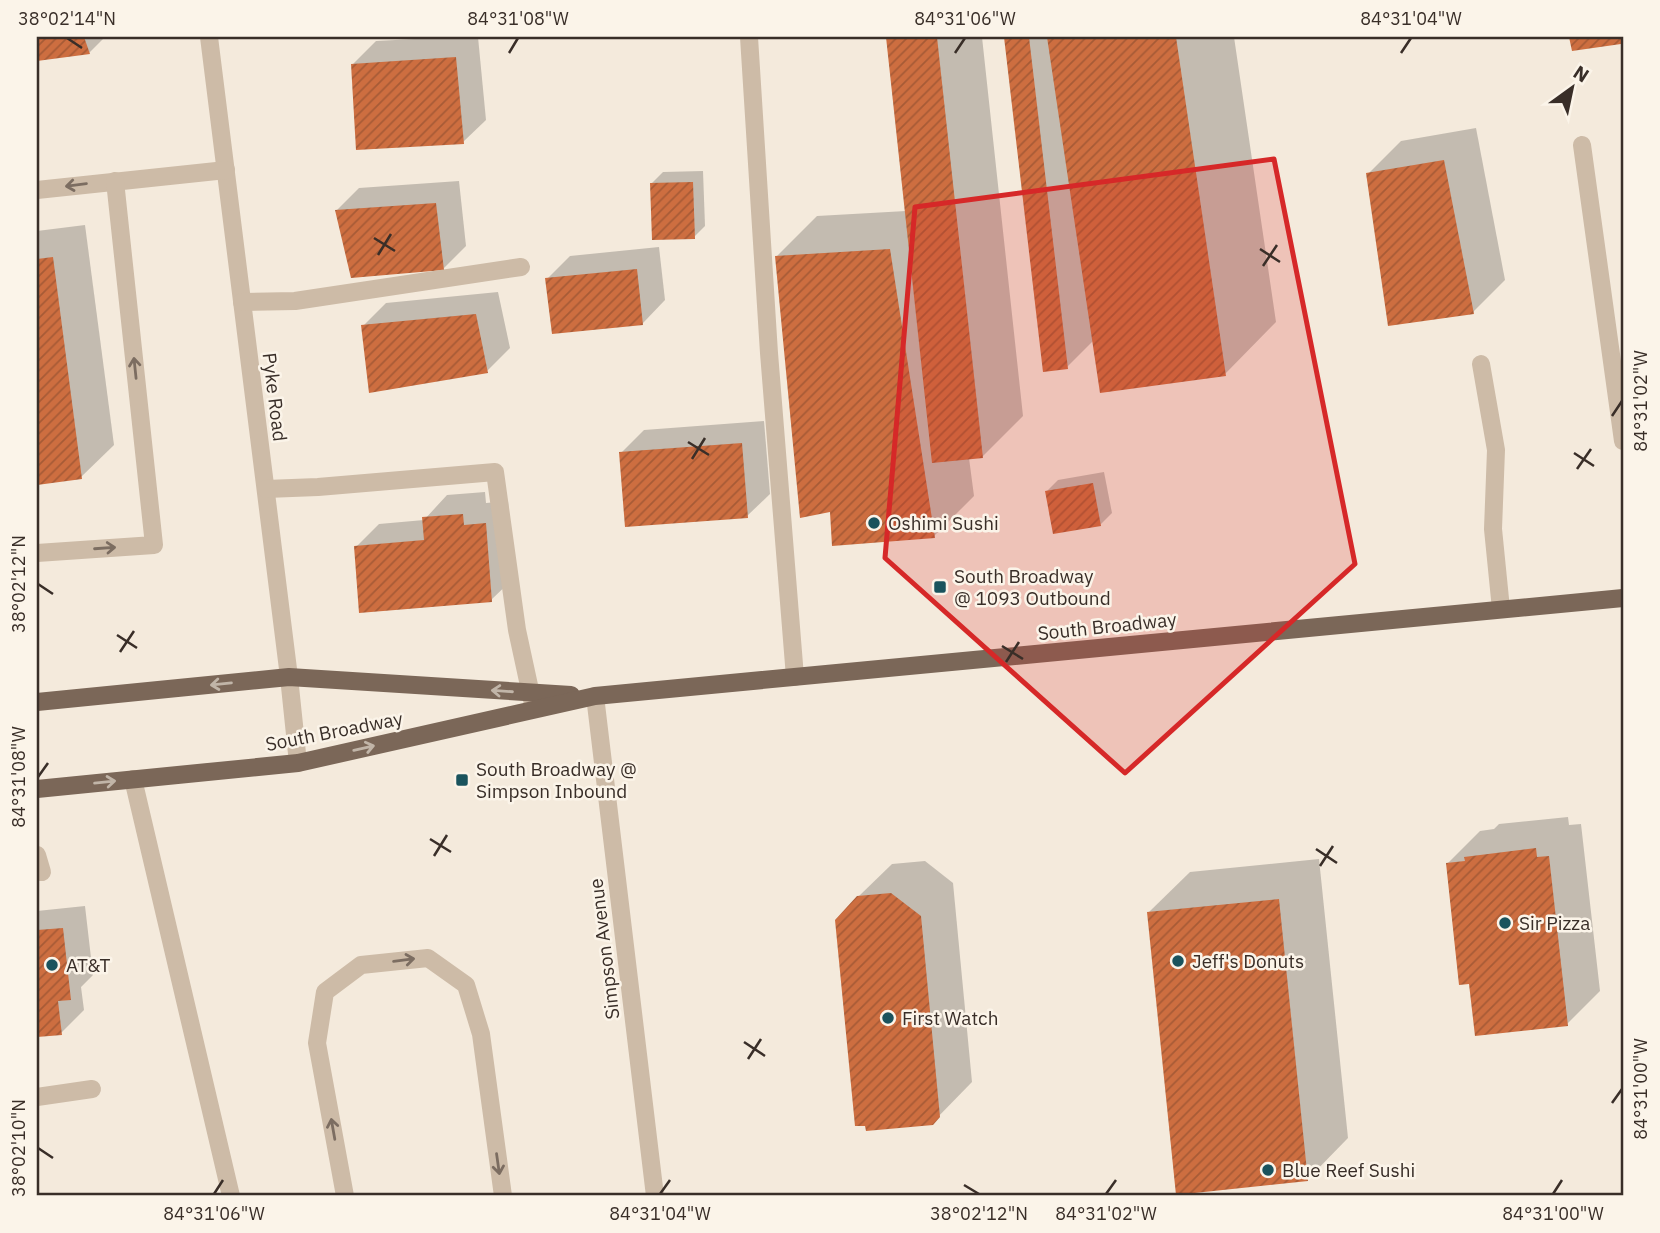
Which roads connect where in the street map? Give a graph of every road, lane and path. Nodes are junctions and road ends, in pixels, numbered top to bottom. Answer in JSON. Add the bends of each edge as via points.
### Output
{"nodes":[{"id":1,"x":209,"y":37,"type":"edge"},
{"id":2,"x":748,"y":37,"type":"edge"},
{"id":3,"x":1583,"y":145,"type":"dead end"},
{"id":4,"x":226,"y":170,"type":"junction"},
{"id":5,"x":115,"y":181,"type":"junction"},
{"id":6,"x":37,"y":190,"type":"edge"},
{"id":7,"x":521,"y":267,"type":"dead end"},
{"id":8,"x":242,"y":302,"type":"junction"},
{"id":9,"x":1481,"y":363,"type":"dead end"},
{"id":10,"x":1623,"y":441,"type":"edge"},
{"id":11,"x":266,"y":489,"type":"junction"},
{"id":12,"x":37,"y":553,"type":"edge"},
{"id":13,"x":1623,"y":598,"type":"edge"},
{"id":14,"x":1501,"y":609,"type":"junction"},
{"id":15,"x":289,"y":677,"type":"junction"},
{"id":16,"x":795,"y":677,"type":"junction"},
{"id":17,"x":595,"y":696,"type":"junction"},
{"id":18,"x":532,"y":701,"type":"junction"},
{"id":19,"x":37,"y":702,"type":"edge"},
{"id":20,"x":298,"y":763,"type":"junction"},
{"id":21,"x":133,"y":779,"type":"junction"},
{"id":22,"x":37,"y":789,"type":"edge"},
{"id":23,"x":37,"y":855,"type":"edge"},
{"id":24,"x":37,"y":872,"type":"edge"},
{"id":25,"x":92,"y":1088,"type":"dead end"},
{"id":26,"x":37,"y":1097,"type":"edge"},
{"id":27,"x":231,"y":1196,"type":"edge"},
{"id":28,"x":345,"y":1196,"type":"edge"},
{"id":29,"x":503,"y":1196,"type":"edge"},
{"id":30,"x":655,"y":1196,"type":"edge"}],
"edges":[{"from":1,"to":4,"type":"street","name":"Pyke Road"},
{"from":2,"to":16,"type":"street"},
{"from":3,"to":10,"type":"street"},
{"from":4,"to":5,"type":"street"},
{"from":4,"to":8,"type":"street","name":"Pyke Road"},
{"from":5,"to":6,"type":"street","one_way":true},
{"from":12,"to":5,"type":"street","one_way":true,"via":[[154,545]]},
{"from":7,"to":8,"type":"street","via":[[295,301]]},
{"from":8,"to":11,"type":"street","name":"Pyke Road"},
{"from":9,"to":14,"type":"street","via":[[1496,450],[1493,528]]},
{"from":11,"to":15,"type":"street","name":"Pyke Road"},
{"from":11,"to":18,"type":"street","via":[[495,472]]},
{"from":13,"to":14,"type":"main road","name":"South Broadway"},
{"from":14,"to":16,"type":"main road","name":"South Broadway"},
{"from":18,"to":15,"type":"main road","name":"South Broadway","one_way":true},
{"from":15,"to":19,"type":"main road","name":"South Broadway","one_way":true},
{"from":15,"to":20,"type":"street","name":"Pyke Road"},
{"from":16,"to":17,"type":"main road","name":"South Broadway"},
{"from":17,"to":18,"type":"main road","name":"South Broadway"},
{"from":17,"to":30,"type":"street","name":"Simpson Avenue"},
{"from":20,"to":18,"type":"main road","name":"South Broadway","one_way":true},
{"from":20,"to":21,"type":"main road","name":"South Broadway"},
{"from":22,"to":21,"type":"main road","name":"South Broadway","one_way":true},
{"from":21,"to":27,"type":"street"},
{"from":23,"to":24,"type":"street","via":[[42,872]]},
{"from":25,"to":26,"type":"street"},
{"from":28,"to":29,"type":"street","one_way":true,"via":[[317,1043],[325,992],[360,965],[428,958],[466,985],[481,1034]]}]}
